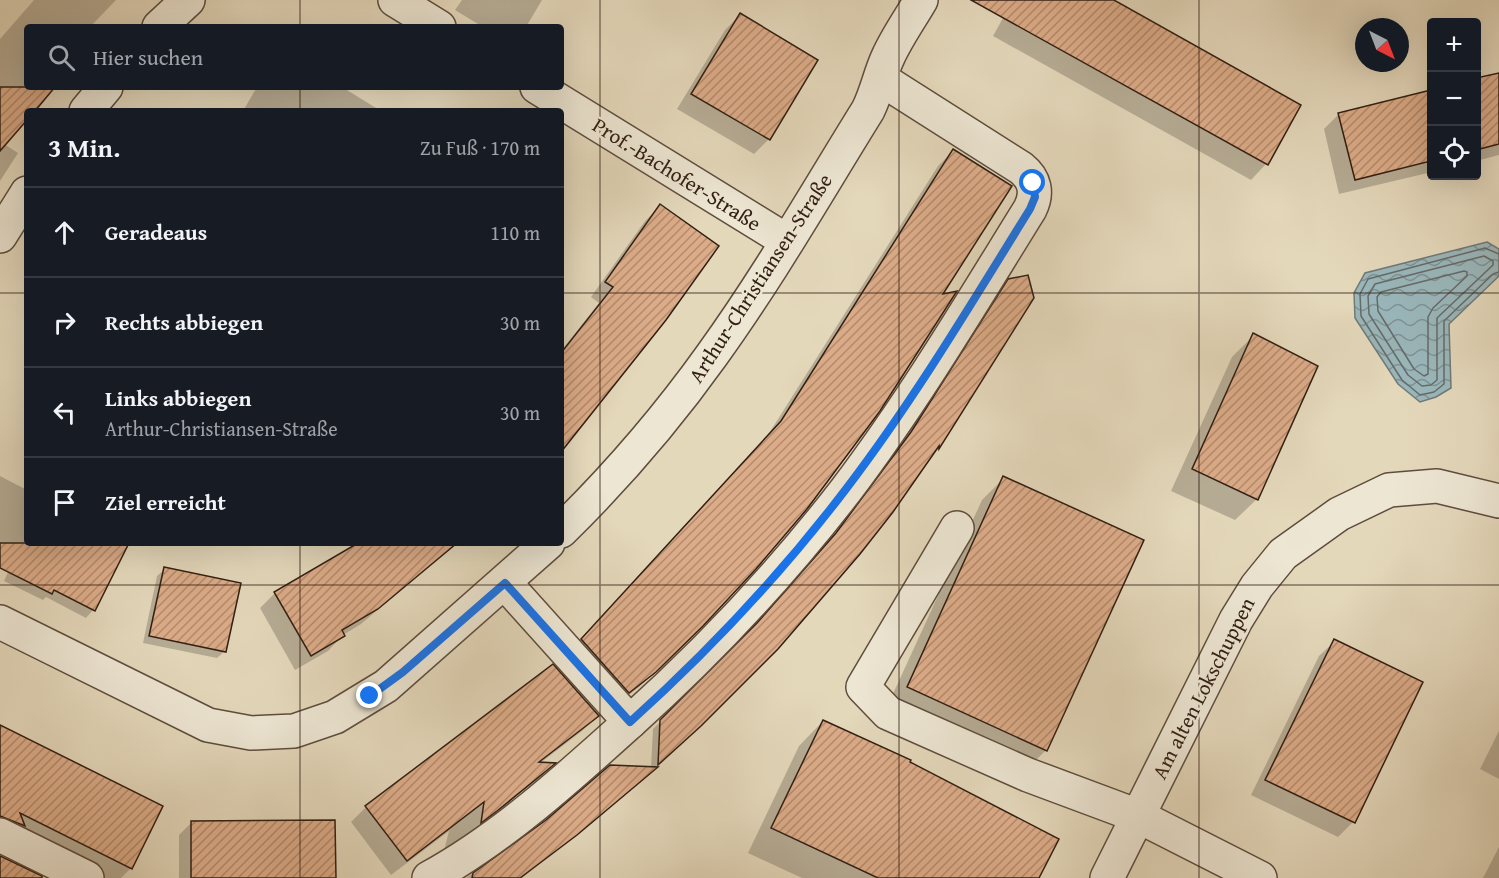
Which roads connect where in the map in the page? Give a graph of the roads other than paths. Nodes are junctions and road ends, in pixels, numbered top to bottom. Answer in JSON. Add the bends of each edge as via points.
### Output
{"nodes":[{"id":1,"x":189,"y":0,"type":"edge"},
{"id":2,"x":395,"y":0,"type":"edge"},
{"id":3,"x":921,"y":0,"type":"edge"},
{"id":4,"x":162,"y":24,"type":"edge"},
{"id":5,"x":434,"y":24,"type":"edge"},
{"id":6,"x":881,"y":79,"type":"junction"},
{"id":7,"x":104,"y":90,"type":"edge"},
{"id":8,"x":542,"y":90,"type":"edge"},
{"id":9,"x":89,"y":108,"type":"edge"},
{"id":10,"x":24,"y":198,"type":"edge"},
{"id":11,"x":0,"y":236,"type":"edge"},
{"id":12,"x":787,"y":241,"type":"junction"},
{"id":13,"x":1499,"y":501,"type":"edge"},
{"id":14,"x":564,"y":528,"type":"edge"},
{"id":15,"x":957,"y":528,"type":"dead end"},
{"id":16,"x":545,"y":546,"type":"edge"},
{"id":17,"x":505,"y":583,"type":"junction"},
{"id":18,"x":0,"y":622,"type":"edge"},
{"id":19,"x":630,"y":722,"type":"junction"},
{"id":20,"x":1138,"y":816,"type":"junction"},
{"id":21,"x":0,"y":835,"type":"edge"},
{"id":22,"x":87,"y":878,"type":"edge"},
{"id":23,"x":429,"y":878,"type":"edge"},
{"id":24,"x":1107,"y":878,"type":"edge"},
{"id":25,"x":1260,"y":878,"type":"edge"}],
"edges":[{"from":1,"to":4,"type":"street"},
{"from":2,"to":5,"type":"street"},
{"from":3,"to":6,"type":"street","name":"Arthur-Christiansen-Straße","via":[[894,44]]},
{"from":6,"to":12,"type":"street","name":"Arthur-Christiansen-Straße","via":[[868,110]]},
{"from":6,"to":19,"type":"street","via":[[1026,172],[1035,190],[1033,203],[923,379],[845,490],[749,604]]},
{"from":7,"to":9,"type":"street"},
{"from":8,"to":12,"type":"street","name":"Prof.-Bachofer-Straße"},
{"from":10,"to":11,"type":"street"},
{"from":12,"to":14,"type":"street","name":"Arthur-Christiansen-Straße","via":[[742,313],[680,399]]},
{"from":13,"to":20,"type":"street","name":"Am alten Lokschuppen","via":[[1437,486],[1389,490],[1339,514],[1283,554],[1236,620]]},
{"from":15,"to":20,"type":"street","via":[[863,687],[888,713],[1028,775]]},
{"from":16,"to":17,"type":"street"},
{"from":17,"to":18,"type":"street","via":[[403,672],[354,707],[315,726],[273,734],[208,725]]},
{"from":17,"to":19,"type":"street"},
{"from":19,"to":23,"type":"street","via":[[499,832]]},
{"from":20,"to":24,"type":"street","name":"Am alten Lokschuppen"},
{"from":20,"to":25,"type":"street"},
{"from":21,"to":22,"type":"street"}]}
